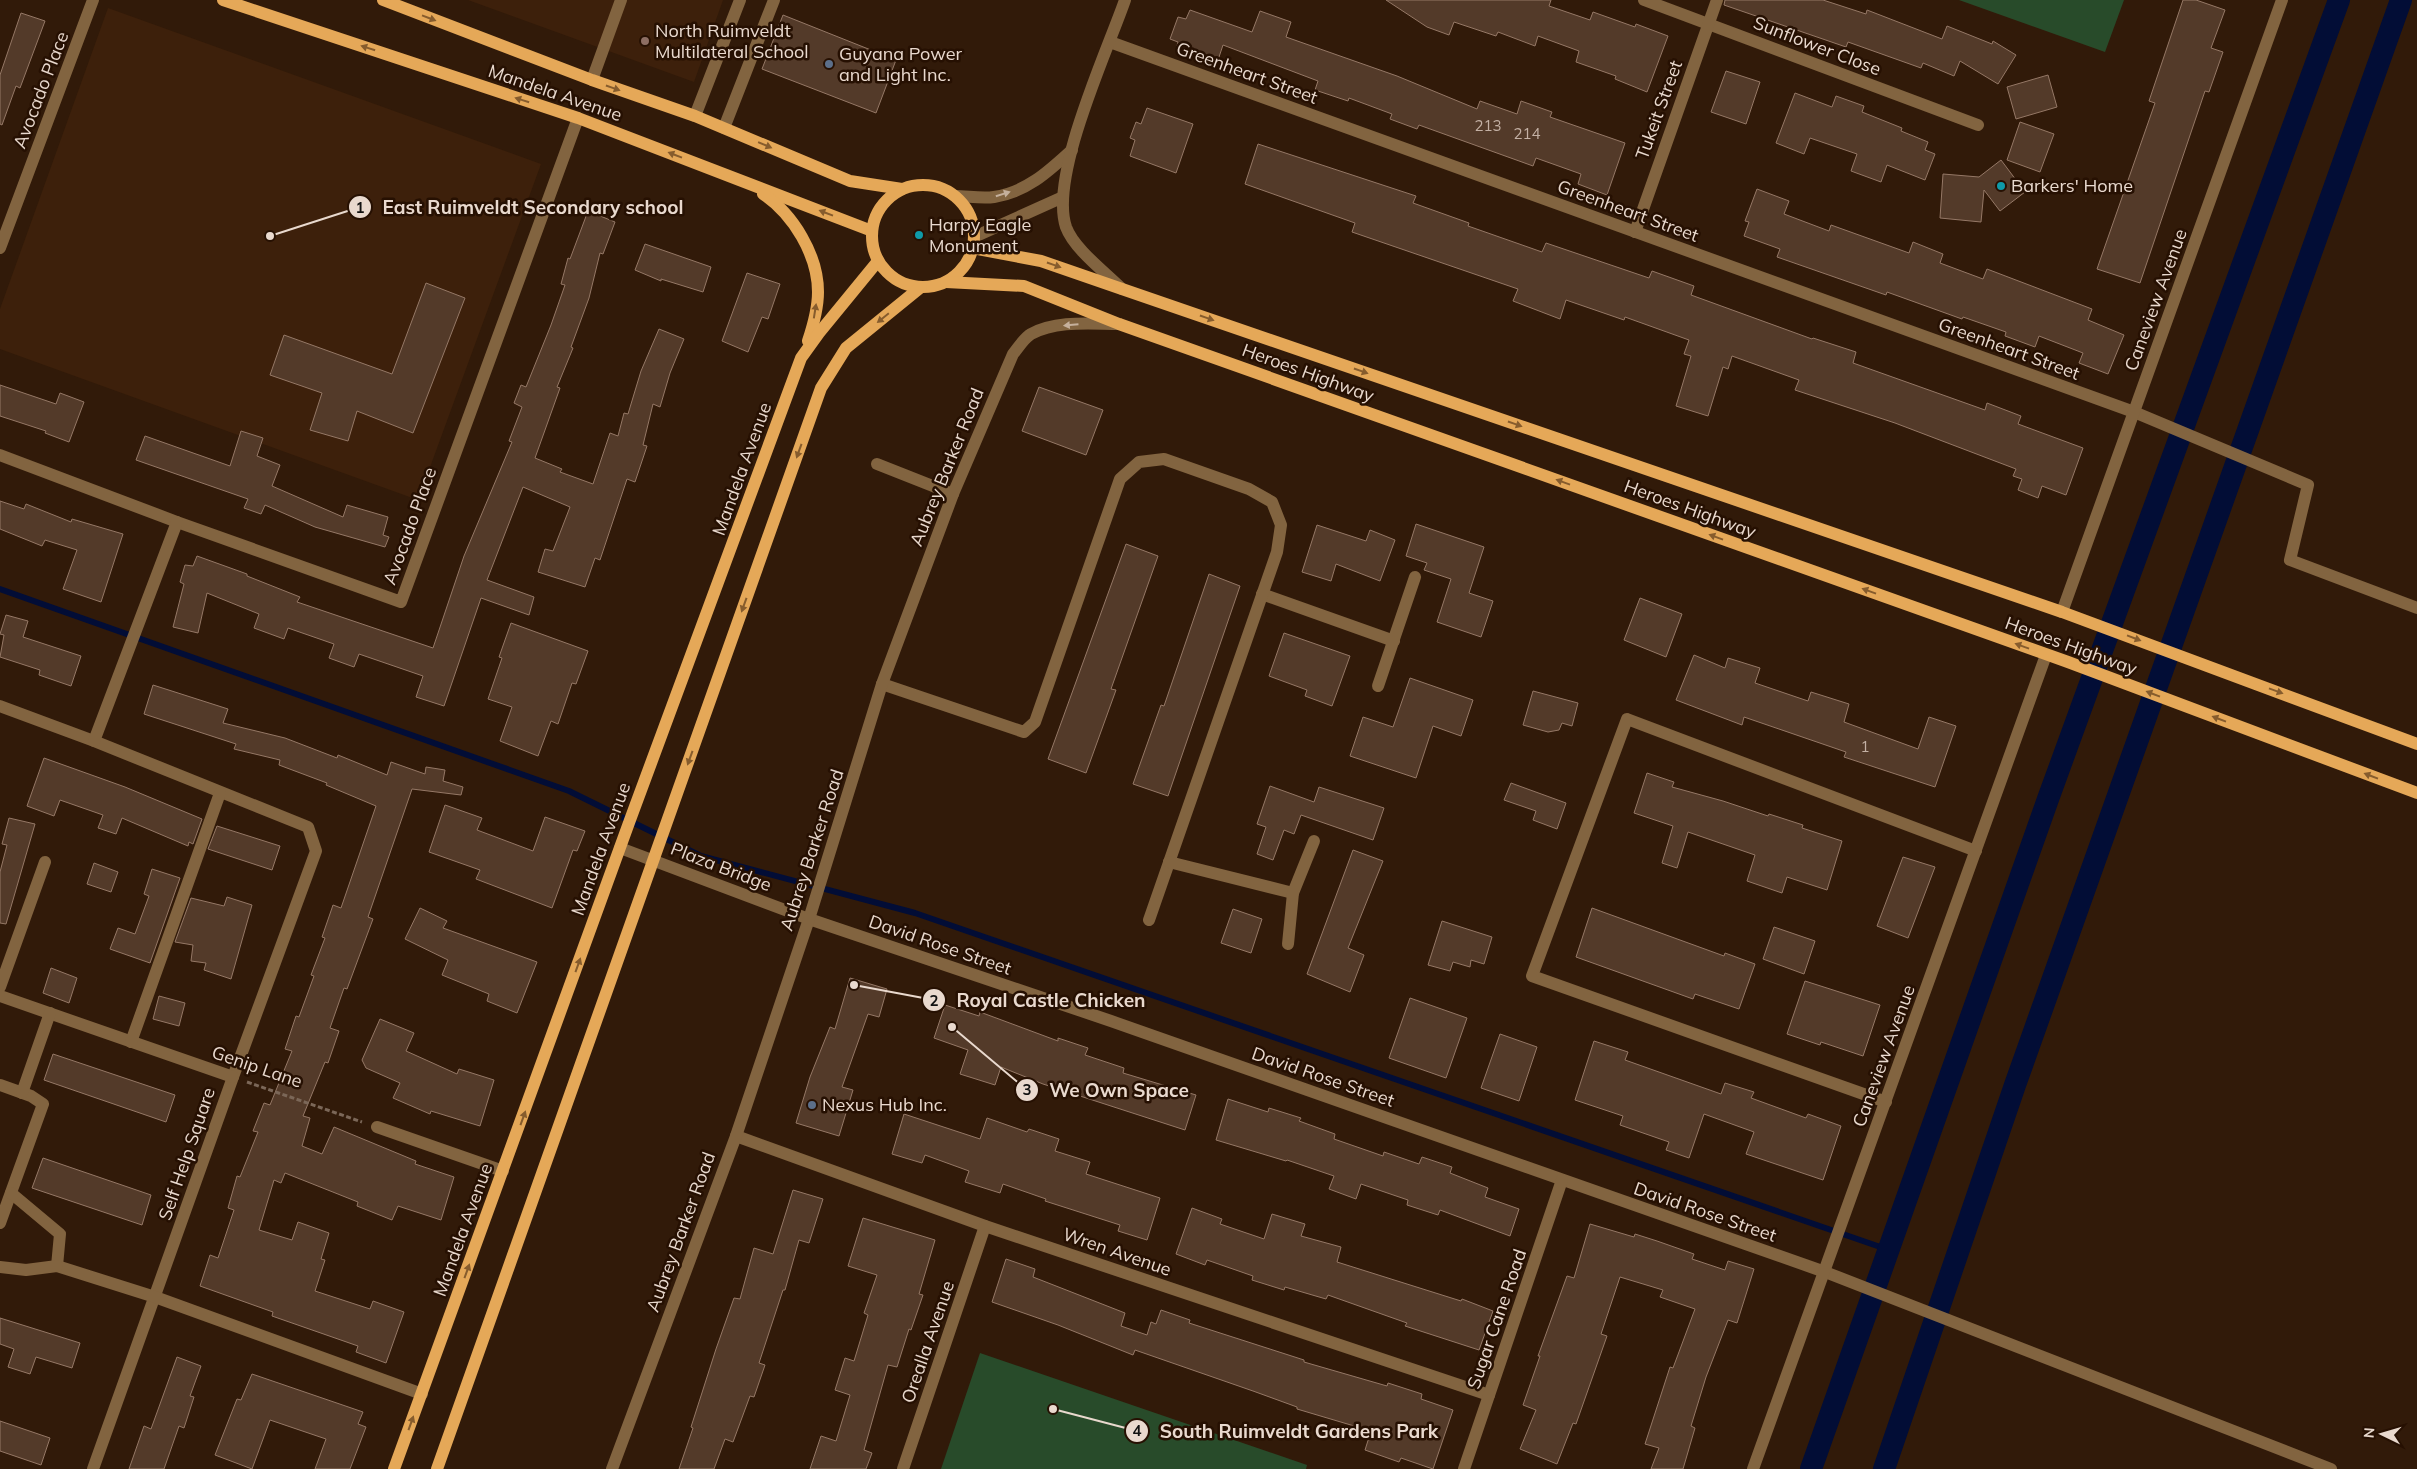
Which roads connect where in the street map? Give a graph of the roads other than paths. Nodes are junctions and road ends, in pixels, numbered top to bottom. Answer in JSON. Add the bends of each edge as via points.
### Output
{"nodes":[{"id":1,"x":93,"y":0,"type":"edge"},
{"id":2,"x":224,"y":0,"type":"edge"},
{"id":3,"x":383,"y":0,"type":"edge"},
{"id":4,"x":621,"y":0,"type":"edge"},
{"id":5,"x":740,"y":0,"type":"edge"},
{"id":6,"x":774,"y":0,"type":"edge"},
{"id":7,"x":1125,"y":0,"type":"edge"},
{"id":8,"x":1644,"y":0,"type":"edge"},
{"id":9,"x":1717,"y":0,"type":"edge"},
{"id":10,"x":2282,"y":0,"type":"edge"},
{"id":11,"x":1709,"y":24,"type":"junction"},
{"id":12,"x":1110,"y":42,"type":"junction"},
{"id":13,"x":592,"y":80,"type":"junction"},
{"id":14,"x":695,"y":116,"type":"junction"},
{"id":15,"x":578,"y":118,"type":"junction"},
{"id":16,"x":1978,"y":125,"type":"dead end"},
{"id":17,"x":724,"y":128,"type":"junction"},
{"id":18,"x":1072,"y":150,"type":"junction"},
{"id":19,"x":744,"y":181,"type":"junction"},
{"id":20,"x":902,"y":189,"type":"junction"},
{"id":21,"x":955,"y":196,"type":"junction"},
{"id":22,"x":1063,"y":198,"type":"junction"},
{"id":23,"x":872,"y":230,"type":"junction"},
{"id":24,"x":1635,"y":232,"type":"junction"},
{"id":25,"x":973,"y":242,"type":"junction"},
{"id":26,"x":0,"y":248,"type":"edge"},
{"id":27,"x":878,"y":261,"type":"junction"},
{"id":28,"x":946,"y":282,"type":"junction"},
{"id":29,"x":921,"y":287,"type":"junction"},
{"id":30,"x":1122,"y":289,"type":"junction"},
{"id":31,"x":1119,"y":324,"type":"junction"},
{"id":32,"x":802,"y":358,"type":"junction"},
{"id":33,"x":2134,"y":412,"type":"junction"},
{"id":34,"x":0,"y":455,"type":"edge"},
{"id":35,"x":877,"y":464,"type":"dead end"},
{"id":36,"x":953,"y":494,"type":"junction"},
{"id":37,"x":177,"y":522,"type":"junction"},
{"id":38,"x":1415,"y":577,"type":"dead end"},
{"id":39,"x":1262,"y":594,"type":"junction"},
{"id":40,"x":2417,"y":608,"type":"edge"},
{"id":41,"x":2062,"y":612,"type":"junction"},
{"id":42,"x":1394,"y":641,"type":"junction"},
{"id":43,"x":2046,"y":655,"type":"junction"},
{"id":44,"x":882,"y":684,"type":"junction"},
{"id":45,"x":1378,"y":686,"type":"dead end"},
{"id":46,"x":0,"y":706,"type":"edge"},
{"id":47,"x":94,"y":741,"type":"junction"},
{"id":48,"x":2417,"y":744,"type":"edge"},
{"id":49,"x":220,"y":793,"type":"junction"},
{"id":50,"x":2417,"y":793,"type":"edge"},
{"id":51,"x":1314,"y":841,"type":"dead end"},
{"id":52,"x":620,"y":848,"type":"junction"},
{"id":53,"x":1976,"y":851,"type":"junction"},
{"id":54,"x":653,"y":860,"type":"junction"},
{"id":55,"x":45,"y":862,"type":"dead end"},
{"id":56,"x":1169,"y":862,"type":"junction"},
{"id":57,"x":1293,"y":893,"type":"junction"},
{"id":58,"x":809,"y":919,"type":"junction"},
{"id":59,"x":1149,"y":920,"type":"dead end"},
{"id":60,"x":1288,"y":944,"type":"dead end"},
{"id":61,"x":0,"y":987,"type":"edge"},
{"id":62,"x":0,"y":996,"type":"edge"},
{"id":63,"x":50,"y":1013,"type":"junction"},
{"id":64,"x":131,"y":1042,"type":"junction"},
{"id":65,"x":232,"y":1077,"type":"junction"},
{"id":66,"x":0,"y":1085,"type":"edge"},
{"id":67,"x":22,"y":1093,"type":"junction"},
{"id":68,"x":1886,"y":1102,"type":"junction"},
{"id":69,"x":378,"y":1127,"type":"road end"},
{"id":70,"x":736,"y":1136,"type":"junction"},
{"id":71,"x":503,"y":1171,"type":"junction"},
{"id":72,"x":1562,"y":1180,"type":"junction"},
{"id":73,"x":11,"y":1193,"type":"junction"},
{"id":74,"x":0,"y":1223,"type":"edge"},
{"id":75,"x":985,"y":1226,"type":"junction"},
{"id":76,"x":57,"y":1266,"type":"junction"},
{"id":77,"x":0,"y":1267,"type":"edge"},
{"id":78,"x":1828,"y":1274,"type":"junction"},
{"id":79,"x":155,"y":1297,"type":"junction"},
{"id":80,"x":422,"y":1394,"type":"junction"},
{"id":81,"x":1489,"y":1395,"type":"junction"},
{"id":82,"x":93,"y":1469,"type":"edge"},
{"id":83,"x":394,"y":1469,"type":"edge"},
{"id":84,"x":437,"y":1469,"type":"edge"},
{"id":85,"x":612,"y":1469,"type":"edge"},
{"id":86,"x":903,"y":1469,"type":"edge"},
{"id":87,"x":1464,"y":1469,"type":"edge"},
{"id":88,"x":1753,"y":1469,"type":"edge"},
{"id":89,"x":2330,"y":1469,"type":"edge"}],
"edges":[{"from":1,"to":26,"type":"street","name":"Avocado Place"},
{"from":15,"to":2,"type":"main road","name":"Mandela Avenue","one_way":true},
{"from":3,"to":13,"type":"main road","one_way":true},
{"from":4,"to":13,"type":"street"},
{"from":5,"to":14,"type":"street"},
{"from":6,"to":17,"type":"street"},
{"from":7,"to":12,"type":"street"},
{"from":8,"to":11,"type":"street","name":"Sunflower Close"},
{"from":9,"to":11,"type":"street","name":"Tukeit Street"},
{"from":10,"to":33,"type":"street","name":"Caneview Avenue"},
{"from":11,"to":16,"type":"street","name":"Sunflower Close"},
{"from":11,"to":24,"type":"street","name":"Tukeit Street"},
{"from":12,"to":18,"type":"street"},
{"from":12,"to":24,"type":"street","name":"Greenheart Street"},
{"from":13,"to":14,"type":"main road","one_way":true},
{"from":14,"to":17,"type":"main road"},
{"from":19,"to":15,"type":"main road","name":"Mandela Avenue","one_way":true},
{"from":15,"to":37,"type":"street","name":"Avocado Place","via":[[401,602]]},
{"from":17,"to":20,"type":"main road","one_way":true,"via":[[850,181]]},
{"from":21,"to":18,"type":"street","one_way":true,"via":[[994,197],[1021,189],[1039,180]]},
{"from":18,"to":22,"type":"street"},
{"from":23,"to":19,"type":"main road","name":"Mandela Avenue","one_way":true},
{"from":32,"to":19,"type":"main road","one_way":true,"via":[[812,328],[818,292],[813,260],[798,231],[775,202]]},
{"from":20,"to":21,"type":"main road","via":[[929,185]]},
{"from":20,"to":23,"type":"main road","via":[[887,199]]},
{"from":21,"to":25,"type":"main road","via":[[969,214]]},
{"from":22,"to":25,"type":"street"},
{"from":22,"to":30,"type":"street","via":[[1066,226],[1075,243]]},
{"from":23,"to":27,"type":"main road"},
{"from":24,"to":33,"type":"street","name":"Greenheart Street"},
{"from":25,"to":28,"type":"main road","via":[[967,261]]},
{"from":25,"to":30,"type":"main road","name":"Heroes Highway","one_way":true},
{"from":27,"to":29,"type":"main road","via":[[889,275],[904,284]]},
{"from":27,"to":32,"type":"main road","name":"Mandela Avenue"},
{"from":28,"to":29,"type":"main road"},
{"from":28,"to":31,"type":"main road","name":"Heroes Highway","via":[[1024,286]]},
{"from":29,"to":54,"type":"main road","one_way":true,"via":[[846,348],[821,388]]},
{"from":30,"to":41,"type":"main road","name":"Heroes Highway","one_way":true},
{"from":31,"to":36,"type":"street","name":"Aubrey Barker Road","one_way":true,"via":[[1070,324],[1030,335],[1013,354]]},
{"from":43,"to":31,"type":"main road","name":"Heroes Highway","one_way":true},
{"from":32,"to":52,"type":"main road","name":"Mandela Avenue"},
{"from":33,"to":40,"type":"street","name":"Greenheart Street","via":[[2308,485],[2290,560]]},
{"from":33,"to":41,"type":"street","name":"Caneview Avenue"},
{"from":34,"to":37,"type":"street","name":"Avocado Place"},
{"from":35,"to":36,"type":"street"},
{"from":36,"to":44,"type":"street","name":"Aubrey Barker Road"},
{"from":37,"to":47,"type":"street"},
{"from":38,"to":42,"type":"street"},
{"from":39,"to":42,"type":"street"},
{"from":39,"to":44,"type":"street","via":[[1277,552],[1281,525],[1272,502],[1250,489],[1164,459],[1138,462],[1120,479],[1036,722],[1024,732]]},
{"from":39,"to":56,"type":"street"},
{"from":41,"to":48,"type":"main road","name":"Heroes Highway","one_way":true},
{"from":42,"to":45,"type":"street"},
{"from":50,"to":43,"type":"main road","name":"Heroes Highway","one_way":true},
{"from":43,"to":53,"type":"street","name":"Caneview Avenue"},
{"from":44,"to":58,"type":"street","name":"Aubrey Barker Road"},
{"from":46,"to":47,"type":"street"},
{"from":47,"to":49,"type":"street"},
{"from":49,"to":64,"type":"street"},
{"from":49,"to":65,"type":"street","name":"Self Help Square","via":[[308,827],[316,851]]},
{"from":51,"to":57,"type":"street"},
{"from":52,"to":54,"type":"street","name":"Plaza Bridge"},
{"from":71,"to":52,"type":"main road","name":"Mandela Avenue","one_way":true},
{"from":53,"to":68,"type":"street","name":"Caneview Avenue"},
{"from":53,"to":68,"type":"street","via":[[1627,719],[1532,976]]},
{"from":54,"to":58,"type":"street","name":"Plaza Bridge"},
{"from":54,"to":84,"type":"main road"},
{"from":55,"to":61,"type":"street"},
{"from":56,"to":57,"type":"street"},
{"from":56,"to":59,"type":"street"},
{"from":57,"to":60,"type":"street"},
{"from":58,"to":70,"type":"street","name":"Aubrey Barker Road"},
{"from":58,"to":72,"type":"street","name":"David Rose Street"},
{"from":62,"to":63,"type":"street","name":"Genip Lane"},
{"from":63,"to":64,"type":"street","name":"Genip Lane"},
{"from":63,"to":67,"type":"street"},
{"from":64,"to":65,"type":"street","name":"Genip Lane"},
{"from":65,"to":79,"type":"street","name":"Self Help Square"},
{"from":66,"to":67,"type":"street"},
{"from":67,"to":73,"type":"street","via":[[43,1104]]},
{"from":68,"to":78,"type":"street","name":"Caneview Avenue"},
{"from":69,"to":71,"type":"street"},
{"from":70,"to":75,"type":"street","name":"Wren Avenue"},
{"from":70,"to":85,"type":"street","name":"Aubrey Barker Road"},
{"from":80,"to":71,"type":"main road","name":"Mandela Avenue","one_way":true},
{"from":72,"to":78,"type":"street","name":"David Rose Street"},
{"from":72,"to":81,"type":"street","name":"Sugar Cane Road"},
{"from":73,"to":74,"type":"street"},
{"from":73,"to":76,"type":"street","via":[[60,1234]]},
{"from":75,"to":81,"type":"street","name":"Wren Avenue"},
{"from":75,"to":86,"type":"street","name":"Orealla Avenue"},
{"from":76,"to":77,"type":"street","via":[[26,1270]]},
{"from":76,"to":79,"type":"street"},
{"from":78,"to":88,"type":"street","name":"Caneview Avenue"},
{"from":78,"to":89,"type":"street","name":"David Rose Street"},
{"from":79,"to":80,"type":"street"},
{"from":79,"to":82,"type":"street","name":"Self Help Square"},
{"from":83,"to":80,"type":"main road","name":"Mandela Avenue","one_way":true},
{"from":81,"to":87,"type":"street","name":"Sugar Cane Road"}]}
